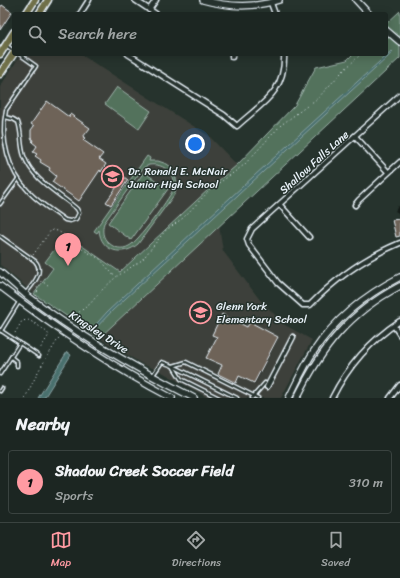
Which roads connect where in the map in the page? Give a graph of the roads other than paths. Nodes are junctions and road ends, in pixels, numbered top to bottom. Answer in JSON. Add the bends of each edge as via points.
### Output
{"nodes":[{"id":1,"x":34,"y":0,"type":"edge"},
{"id":2,"x":48,"y":0,"type":"edge"},
{"id":3,"x":89,"y":0,"type":"edge"},
{"id":4,"x":135,"y":0,"type":"edge"},
{"id":5,"x":146,"y":0,"type":"edge"},
{"id":6,"x":156,"y":0,"type":"edge"},
{"id":7,"x":203,"y":0,"type":"edge"},
{"id":8,"x":279,"y":0,"type":"edge"},
{"id":9,"x":356,"y":0,"type":"edge"},
{"id":10,"x":272,"y":2,"type":"junction"},
{"id":11,"x":143,"y":5,"type":"junction"},
{"id":12,"x":149,"y":10,"type":"junction"},
{"id":13,"x":27,"y":12,"type":"edge"},
{"id":14,"x":40,"y":12,"type":"edge"},
{"id":15,"x":81,"y":12,"type":"edge"},
{"id":16,"x":152,"y":12,"type":"edge"},
{"id":17,"x":274,"y":12,"type":"edge"},
{"id":18,"x":368,"y":12,"type":"edge"},
{"id":19,"x":388,"y":32,"type":"edge"},
{"id":20,"x":12,"y":35,"type":"edge"},
{"id":21,"x":400,"y":42,"type":"edge"},
{"id":22,"x":6,"y":45,"type":"junction"},
{"id":23,"x":12,"y":50,"type":"edge"},
{"id":24,"x":0,"y":54,"type":"edge"},
{"id":25,"x":12,"y":55,"type":"edge"},
{"id":26,"x":22,"y":56,"type":"edge"},
{"id":27,"x":131,"y":56,"type":"edge"},
{"id":28,"x":284,"y":56,"type":"edge"},
{"id":29,"x":0,"y":74,"type":"edge"},
{"id":30,"x":400,"y":95,"type":"edge"},
{"id":31,"x":4,"y":117,"type":"junction"},
{"id":32,"x":355,"y":136,"type":"junction"},
{"id":33,"x":400,"y":162,"type":"edge"},
{"id":34,"x":388,"y":172,"type":"junction"},
{"id":35,"x":18,"y":179,"type":"junction"},
{"id":36,"x":0,"y":204,"type":"edge"},
{"id":37,"x":280,"y":205,"type":"junction"},
{"id":38,"x":355,"y":205,"type":"dead end"},
{"id":39,"x":0,"y":236,"type":"edge"},
{"id":40,"x":309,"y":237,"type":"dead end"},
{"id":41,"x":400,"y":243,"type":"edge"},
{"id":42,"x":0,"y":272,"type":"edge"},
{"id":43,"x":400,"y":277,"type":"edge"},
{"id":44,"x":0,"y":286,"type":"edge"},
{"id":45,"x":400,"y":286,"type":"edge"},
{"id":46,"x":25,"y":294,"type":"junction"},
{"id":47,"x":20,"y":301,"type":"junction"},
{"id":48,"x":400,"y":321,"type":"edge"},
{"id":49,"x":394,"y":326,"type":"junction"},
{"id":50,"x":0,"y":330,"type":"edge"},
{"id":51,"x":400,"y":335,"type":"edge"},
{"id":52,"x":293,"y":337,"type":"dead end"},
{"id":53,"x":20,"y":343,"type":"junction"},
{"id":54,"x":99,"y":346,"type":"junction"},
{"id":55,"x":94,"y":354,"type":"junction"},
{"id":56,"x":39,"y":356,"type":"dead end"},
{"id":57,"x":10,"y":357,"type":"junction"},
{"id":58,"x":17,"y":366,"type":"dead end"},
{"id":59,"x":174,"y":366,"type":"junction"},
{"id":60,"x":0,"y":373,"type":"edge"},
{"id":61,"x":152,"y":376,"type":"junction"},
{"id":62,"x":148,"y":385,"type":"junction"},
{"id":63,"x":266,"y":385,"type":"joint"},
{"id":64,"x":400,"y":385,"type":"edge"},
{"id":65,"x":253,"y":397,"type":"edge"},
{"id":66,"x":172,"y":398,"type":"edge"},
{"id":67,"x":194,"y":398,"type":"edge"},
{"id":68,"x":219,"y":398,"type":"edge"},
{"id":69,"x":237,"y":398,"type":"edge"},
{"id":70,"x":258,"y":398,"type":"edge"},
{"id":71,"x":289,"y":398,"type":"edge"},
{"id":72,"x":297,"y":398,"type":"edge"},
{"id":73,"x":332,"y":398,"type":"edge"},
{"id":74,"x":390,"y":398,"type":"edge"}],
"edges":[{"from":1,"to":13,"type":"main road"},
{"from":2,"to":14,"type":"main road"},
{"from":3,"to":15,"type":"street"},
{"from":4,"to":11,"type":"street"},
{"from":5,"to":11,"type":"street"},
{"from":6,"to":12,"type":"street"},
{"from":7,"to":10,"type":"main road","via":[[243,6]]},
{"from":8,"to":10,"type":"main road"},
{"from":9,"to":18,"type":"main road"},
{"from":10,"to":17,"type":"street"},
{"from":11,"to":12,"type":"street"},
{"from":12,"to":16,"type":"street"},
{"from":19,"to":21,"type":"main road"},
{"from":20,"to":22,"type":"main road"},
{"from":22,"to":23,"type":"lane"},
{"from":22,"to":24,"type":"main road"},
{"from":25,"to":29,"type":"main road"},
{"from":26,"to":31,"type":"lane","via":[[36,66],[7,108]]},
{"from":27,"to":28,"type":"street","via":[[224,115],[237,126],[277,89],[283,76]]},
{"from":30,"to":32,"type":"street","name":"Shallow Falls Lane"},
{"from":31,"to":35,"type":"lane","via":[[6,151]]},
{"from":31,"to":35,"type":"lane","via":[[18,122],[22,150],[31,169],[41,181],[77,209],[77,218],[72,221],[65,220],[35,198]]},
{"from":32,"to":34,"type":"street"},
{"from":32,"to":37,"type":"street","name":"Shallow Falls Lane"},
{"from":33,"to":34,"type":"street"},
{"from":34,"to":38,"type":"street"},
{"from":35,"to":36,"type":"lane"},
{"from":37,"to":40,"type":"street"},
{"from":37,"to":41,"type":"street","name":"Shallow Falls Lane","via":[[252,229],[247,239],[278,283],[303,305],[310,305],[351,269],[384,249]]},
{"from":39,"to":46,"type":"lane","via":[[38,265],[37,278]]},
{"from":42,"to":46,"type":"main road","name":"Kingsley Drive"},
{"from":43,"to":71,"type":"main road","via":[[376,290],[339,320],[314,351]]},
{"from":44,"to":47,"type":"main road","name":"Kingsley Drive"},
{"from":45,"to":72,"type":"main road","via":[[358,313],[332,340],[313,367]]},
{"from":46,"to":47,"type":"main road"},
{"from":46,"to":54,"type":"main road","name":"Kingsley Drive"},
{"from":47,"to":50,"type":"lane"},
{"from":47,"to":55,"type":"main road","name":"Kingsley Drive"},
{"from":48,"to":49,"type":"street"},
{"from":49,"to":51,"type":"street"},
{"from":49,"to":73,"type":"street","via":[[359,356]]},
{"from":50,"to":53,"type":"lane"},
{"from":52,"to":63,"type":"street"},
{"from":53,"to":56,"type":"lane"},
{"from":53,"to":57,"type":"lane"},
{"from":54,"to":55,"type":"main road"},
{"from":54,"to":61,"type":"main road","name":"Kingsley Drive"},
{"from":55,"to":62,"type":"main road","name":"Kingsley Drive"},
{"from":57,"to":58,"type":"lane","via":[[17,362]]},
{"from":57,"to":60,"type":"lane"},
{"from":59,"to":61,"type":"lane","via":[[162,362]]},
{"from":59,"to":65,"type":"lane","via":[[186,362]]},
{"from":59,"to":68,"type":"lane","via":[[181,379]]},
{"from":59,"to":69,"type":"lane"},
{"from":61,"to":62,"type":"main road"},
{"from":61,"to":67,"type":"main road","name":"Kingsley Drive"},
{"from":62,"to":66,"type":"main road","name":"Kingsley Drive"},
{"from":63,"to":65,"type":"lane"},
{"from":64,"to":74,"type":"street"},
{"from":65,"to":70,"type":"lane"}]}
